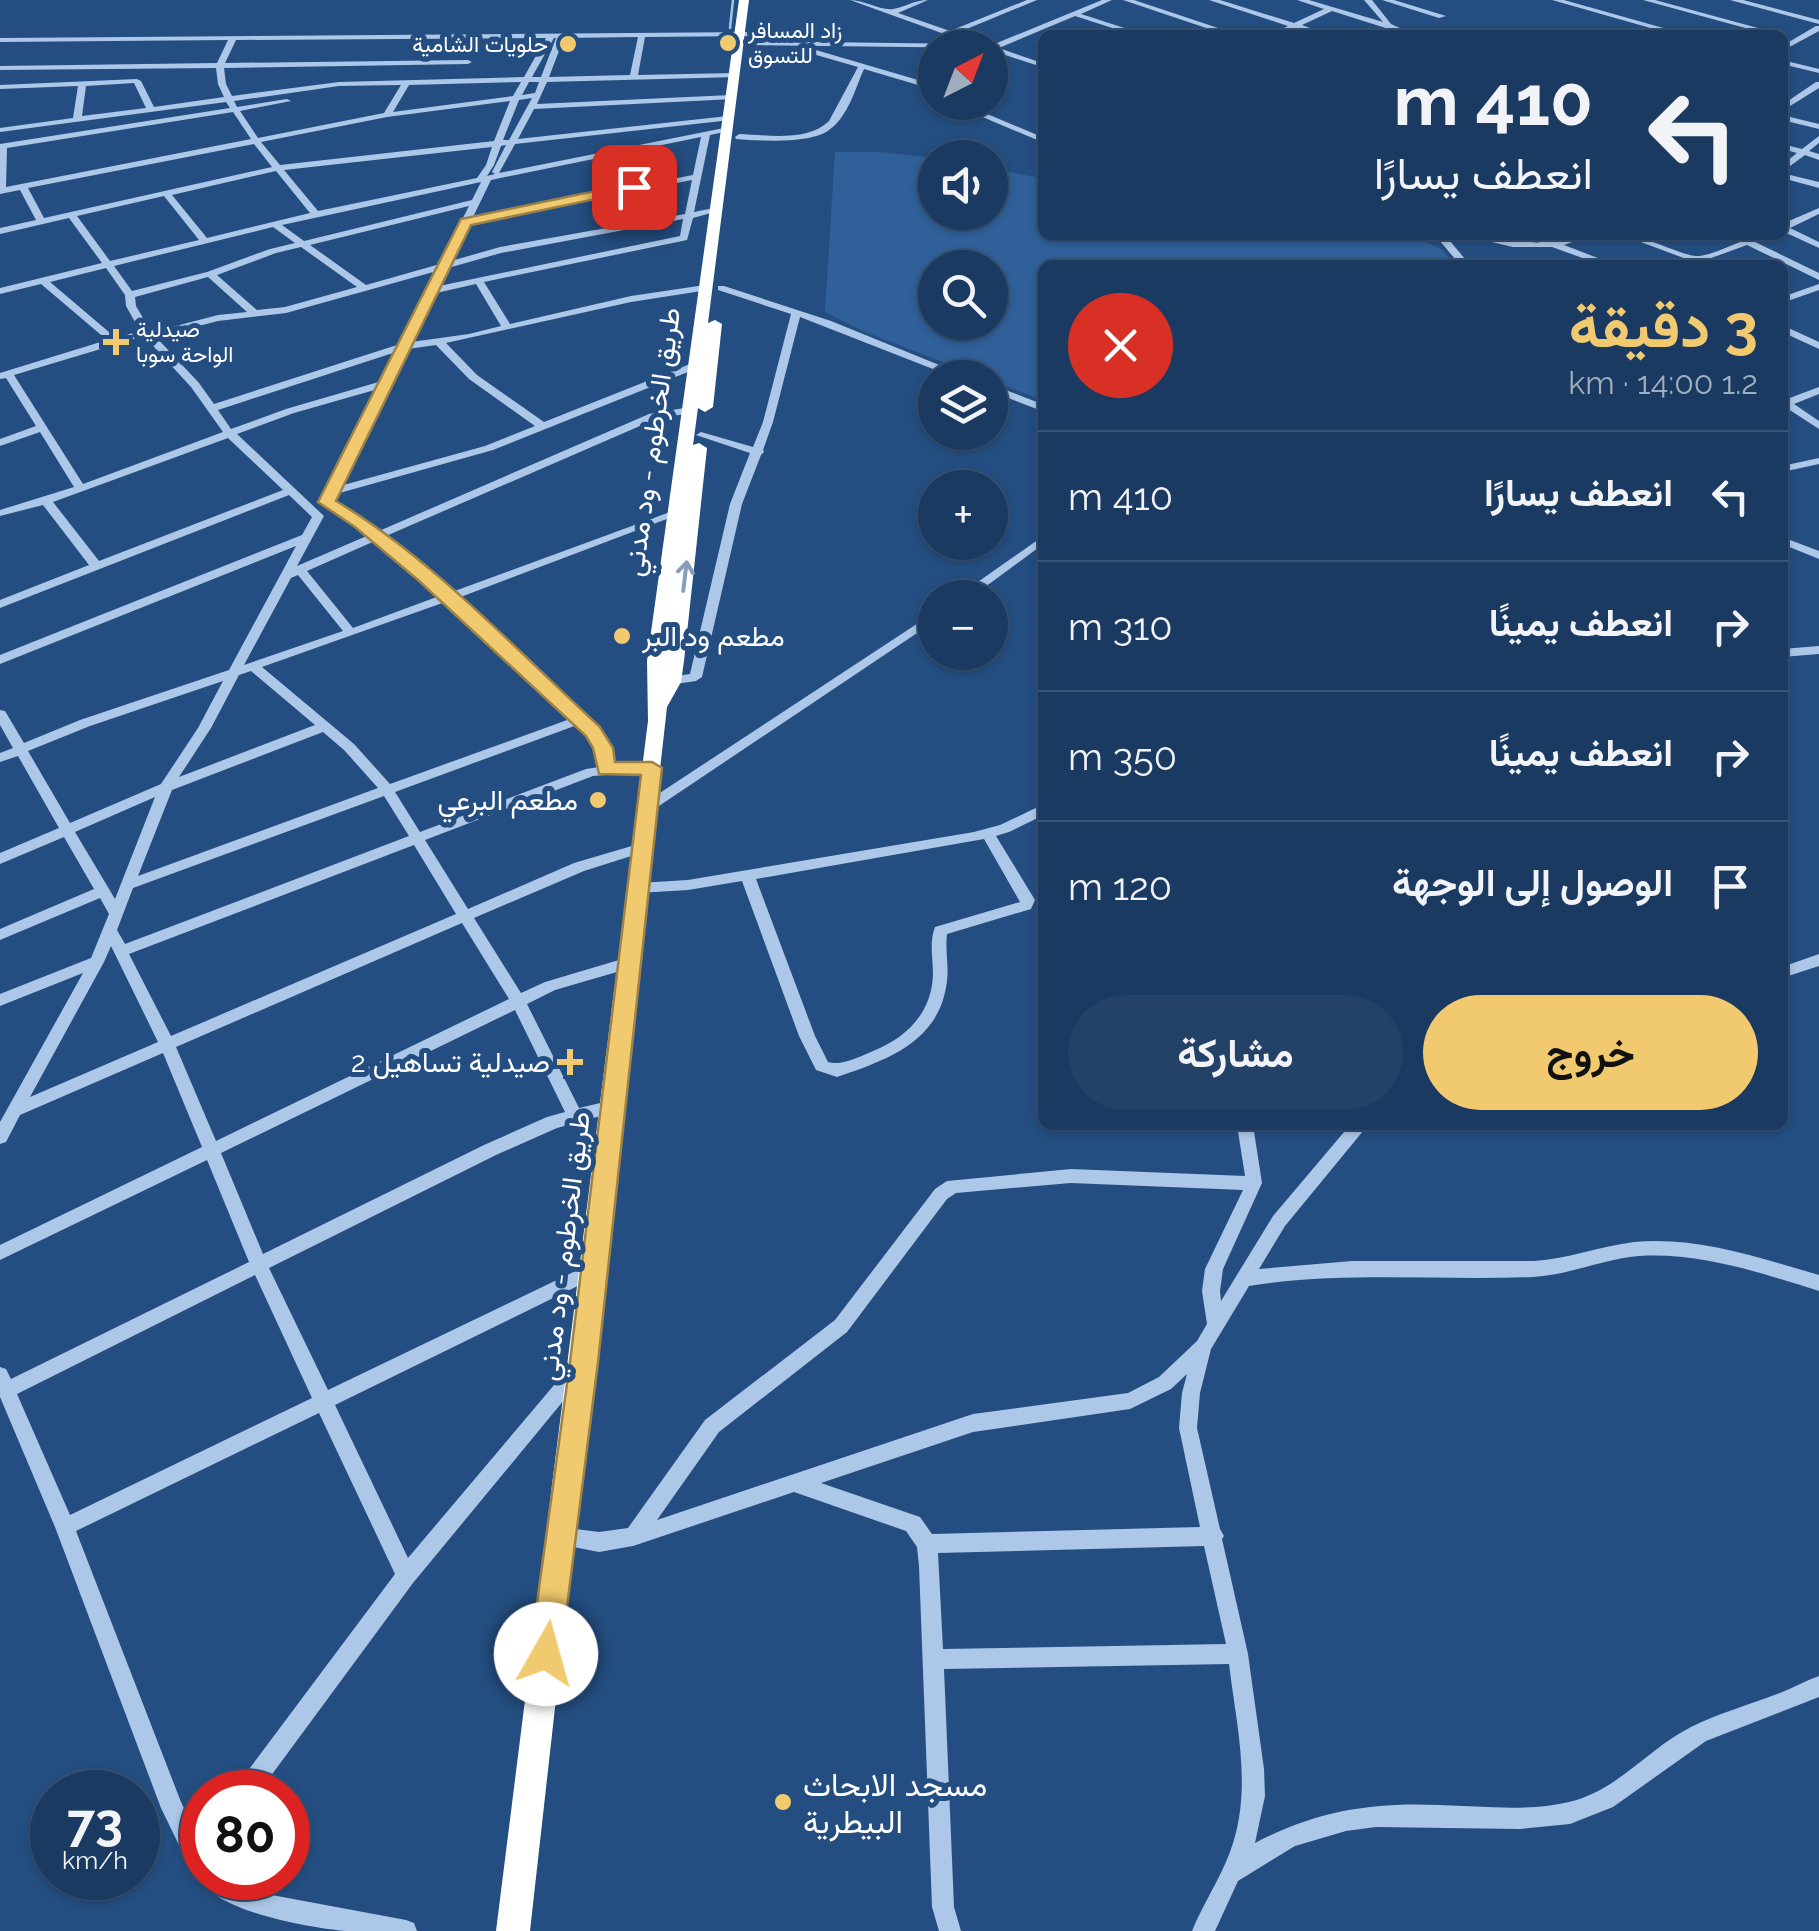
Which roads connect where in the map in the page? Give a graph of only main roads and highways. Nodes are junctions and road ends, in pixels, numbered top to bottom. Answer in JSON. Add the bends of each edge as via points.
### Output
{"nodes":[{"id":1,"x":744,"y":0,"type":"edge"},
{"id":2,"x":756,"y":0,"type":"edge"},
{"id":3,"x":746,"y":38,"type":"junction"},
{"id":4,"x":731,"y":128,"type":"junction"},
{"id":5,"x":713,"y":288,"type":"junction"},
{"id":6,"x":662,"y":690,"type":"junction"},
{"id":7,"x":518,"y":1887,"type":"junction"},
{"id":8,"x":513,"y":1931,"type":"edge"},
{"id":9,"x":527,"y":1931,"type":"edge"}],
"edges":[{"from":1,"to":3,"type":"highway"},
{"from":2,"to":3,"type":"highway"},
{"from":3,"to":4,"type":"highway"},
{"from":3,"to":4,"type":"highway","name":"طريق الخرطوم - ود مدني","via":[[734,75]]},
{"from":4,"to":5,"type":"highway"},
{"from":4,"to":5,"type":"highway","name":"طريق الخرطوم - ود مدني","via":[[714,211]]},
{"from":6,"to":5,"type":"highway","one_way":true,"via":[[701,436]]},
{"from":5,"to":6,"type":"highway","name":"طريق الخرطوم - ود مدني","via":[[694,366],[674,514]]},
{"from":6,"to":7,"type":"highway","name":"طريق الخرطوم - ود مدني"},
{"from":7,"to":8,"type":"highway","name":"طريق الخرطوم - ود مدني"},
{"from":7,"to":9,"type":"highway"}]}
